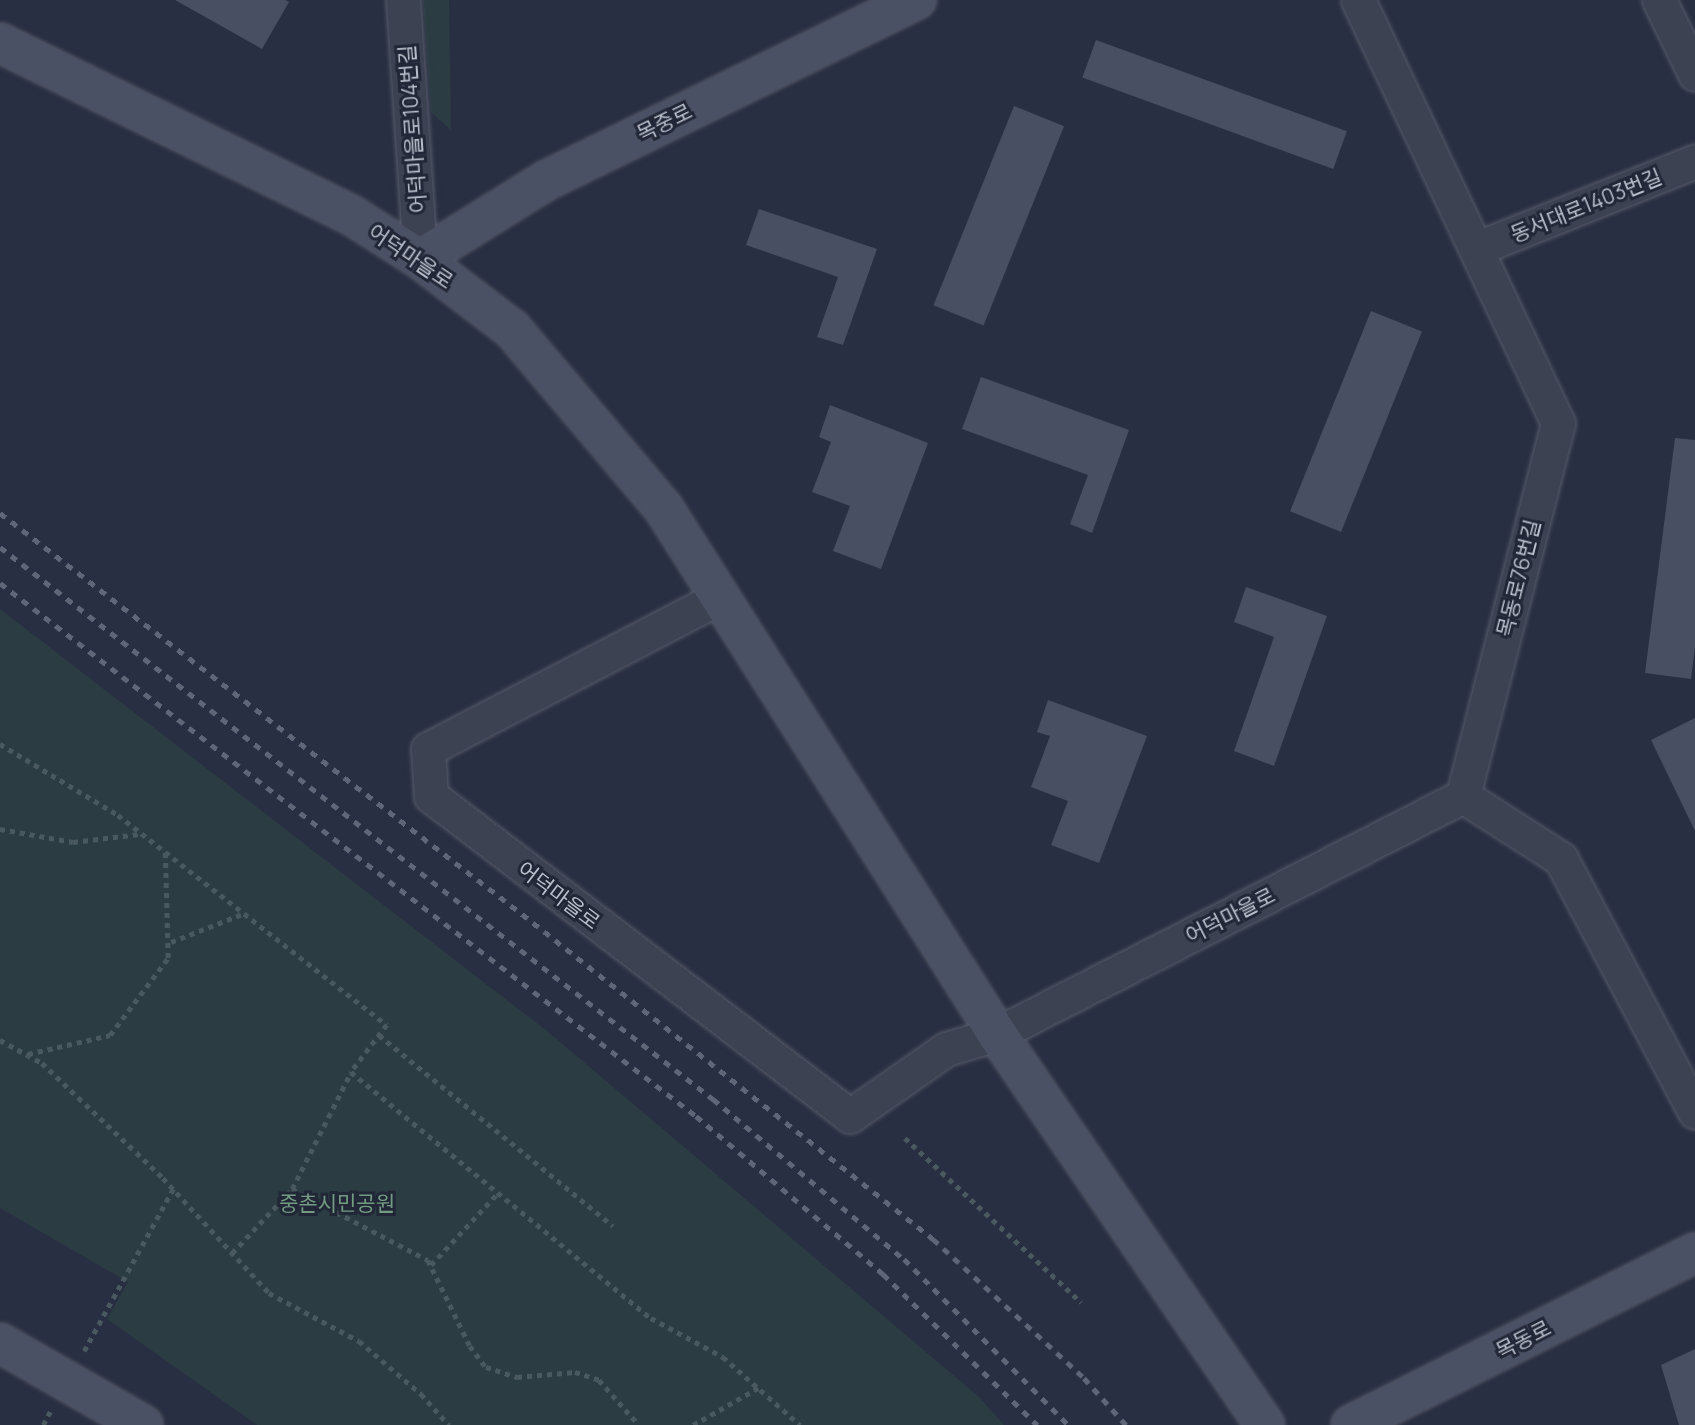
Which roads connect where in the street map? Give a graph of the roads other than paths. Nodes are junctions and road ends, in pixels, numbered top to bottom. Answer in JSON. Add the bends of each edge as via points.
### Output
{"nodes":[{"id":1,"x":403,"y":0,"type":"edge"},
{"id":2,"x":916,"y":0,"type":"edge"},
{"id":3,"x":1358,"y":0,"type":"edge"},
{"id":4,"x":1660,"y":0,"type":"edge"},
{"id":5,"x":0,"y":43,"type":"edge"},
{"id":6,"x":1695,"y":74,"type":"edge"},
{"id":7,"x":1695,"y":161,"type":"edge"},
{"id":8,"x":1478,"y":248,"type":"junction"},
{"id":9,"x":420,"y":259,"type":"junction"},
{"id":10,"x":718,"y":598,"type":"junction"},
{"id":11,"x":1463,"y":796,"type":"junction"},
{"id":12,"x":997,"y":1034,"type":"junction"},
{"id":13,"x":1691,"y":1096,"type":"edge"},
{"id":14,"x":1695,"y":1253,"type":"edge"},
{"id":15,"x":0,"y":1343,"type":"edge"},
{"id":16,"x":143,"y":1425,"type":"edge"},
{"id":17,"x":1265,"y":1425,"type":"edge"},
{"id":18,"x":1351,"y":1425,"type":"edge"}],
"edges":[{"from":1,"to":9,"type":"street","name":"어덕마을로104번길"},
{"from":2,"to":9,"type":"main road","name":"목중로","via":[[547,180]]},
{"from":3,"to":8,"type":"street","name":"목동로76번길"},
{"from":4,"to":6,"type":"street"},
{"from":5,"to":9,"type":"main road","name":"어덕마을로","via":[[351,215]]},
{"from":7,"to":8,"type":"street","name":"동서대로1403번길"},
{"from":8,"to":11,"type":"street","name":"목동로76번길","via":[[1558,423]]},
{"from":9,"to":10,"type":"main road","name":"어덕마을로","via":[[512,329],[664,509]]},
{"from":10,"to":12,"type":"main road","name":"어덕마을로"},
{"from":10,"to":12,"type":"street","name":"어덕마을로","via":[[428,749],[431,796],[850,1116],[946,1049]]},
{"from":11,"to":12,"type":"street","name":"어덕마을로"},
{"from":11,"to":13,"type":"street","via":[[1561,859]]},
{"from":12,"to":17,"type":"main road","name":"어덕마을로"},
{"from":14,"to":18,"type":"main road","name":"목동로"},
{"from":15,"to":16,"type":"main road"}]}
